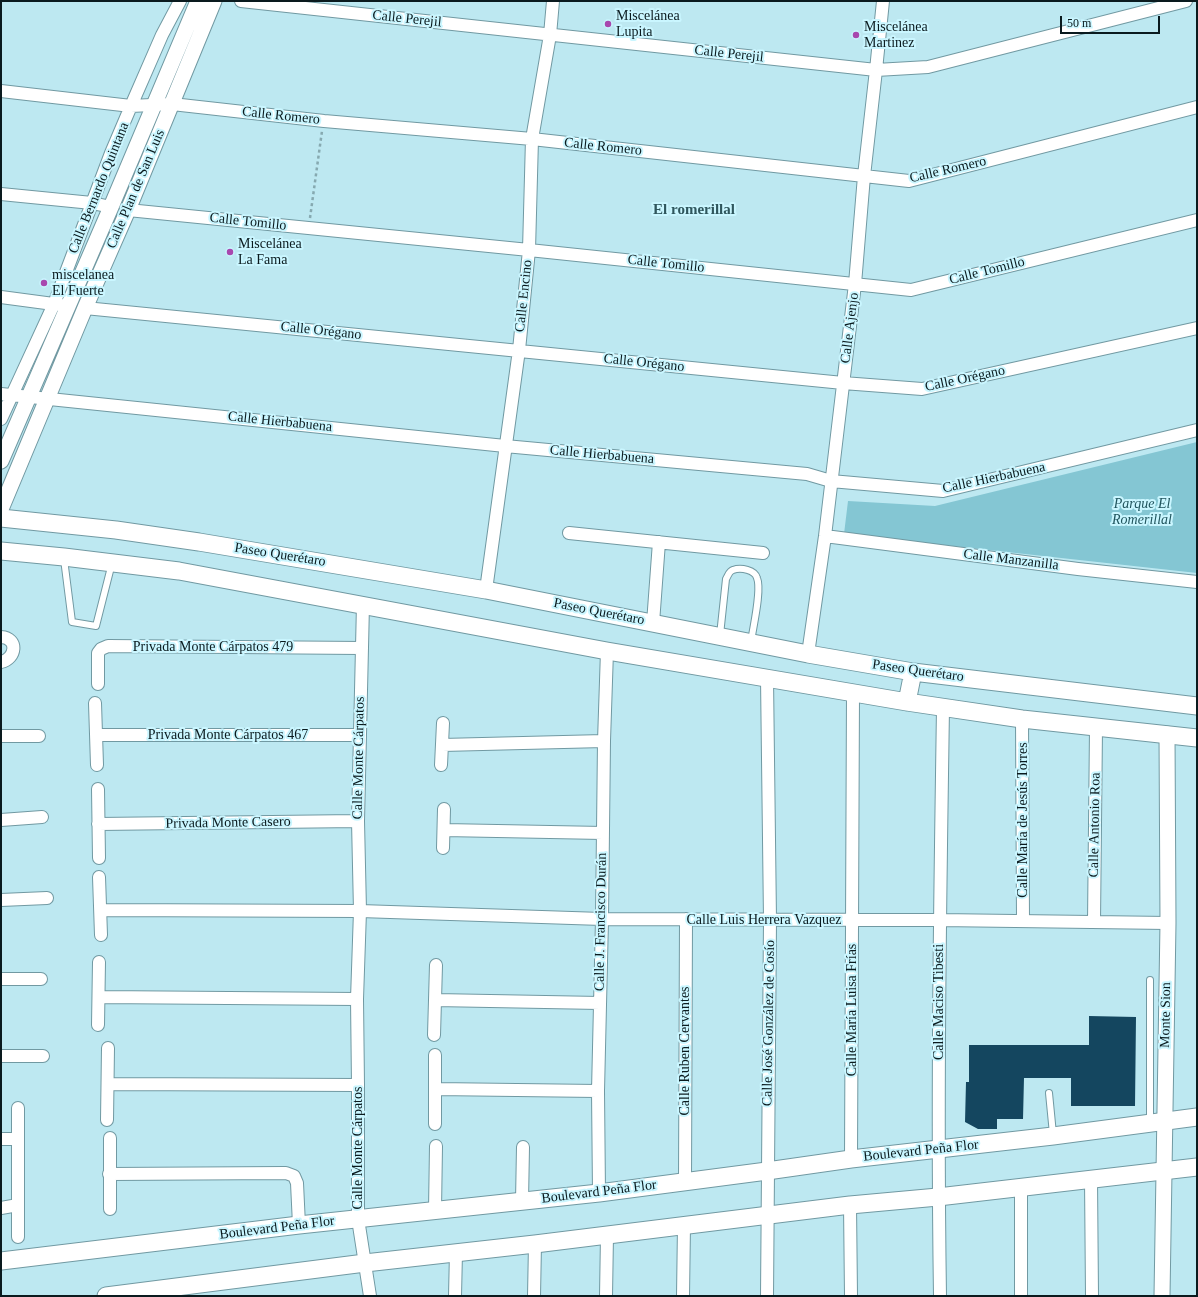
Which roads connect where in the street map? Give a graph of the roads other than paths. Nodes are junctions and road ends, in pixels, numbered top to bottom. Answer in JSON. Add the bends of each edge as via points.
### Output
{"nodes":[{"id":1,"x":180,"y":1,"type":"edge"},
{"id":2,"x":198,"y":1,"type":"edge"},
{"id":3,"x":214,"y":1,"type":"edge"},
{"id":4,"x":241,"y":1,"type":"edge"},
{"id":5,"x":553,"y":1,"type":"edge"},
{"id":6,"x":883,"y":1,"type":"edge"},
{"id":7,"x":1186,"y":1,"type":"edge"},
{"id":8,"x":550,"y":35,"type":"junction"},
{"id":9,"x":876,"y":70,"type":"junction"},
{"id":10,"x":1,"y":91,"type":"edge"},
{"id":11,"x":172,"y":104,"type":"junction"},
{"id":12,"x":154,"y":105,"type":"junction"},
{"id":13,"x":131,"y":106,"type":"junction"},
{"id":14,"x":1197,"y":107,"type":"edge"},
{"id":15,"x":532,"y":139,"type":"junction"},
{"id":16,"x":864,"y":176,"type":"junction"},
{"id":17,"x":1,"y":194,"type":"edge"},
{"id":18,"x":92,"y":203,"type":"junction"},
{"id":19,"x":112,"y":208,"type":"junction"},
{"id":20,"x":128,"y":210,"type":"junction"},
{"id":21,"x":1197,"y":220,"type":"edge"},
{"id":22,"x":529,"y":250,"type":"junction"},
{"id":23,"x":855,"y":284,"type":"junction"},
{"id":24,"x":1,"y":297,"type":"edge"},
{"id":25,"x":54,"y":304,"type":"junction"},
{"id":26,"x":69,"y":306,"type":"junction"},
{"id":27,"x":85,"y":308,"type":"junction"},
{"id":28,"x":1197,"y":328,"type":"edge"},
{"id":29,"x":519,"y":350,"type":"junction"},
{"id":30,"x":844,"y":383,"type":"junction"},
{"id":31,"x":7,"y":394,"type":"edge"},
{"id":32,"x":30,"y":397,"type":"junction"},
{"id":33,"x":46,"y":399,"type":"junction"},
{"id":34,"x":1,"y":419,"type":"edge"},
{"id":35,"x":1197,"y":430,"type":"edge"},
{"id":36,"x":505,"y":446,"type":"junction"},
{"id":37,"x":1,"y":461,"type":"edge"},
{"id":38,"x":832,"y":481,"type":"junction"},
{"id":39,"x":1,"y":509,"type":"edge"},
{"id":40,"x":1,"y":518,"type":"edge"},
{"id":41,"x":569,"y":533,"type":"dead end"},
{"id":42,"x":825,"y":536,"type":"junction"},
{"id":43,"x":659,"y":542,"type":"junction"},
{"id":44,"x":1,"y":551,"type":"edge"},
{"id":45,"x":763,"y":553,"type":"dead end"},
{"id":46,"x":64,"y":557,"type":"junction"},
{"id":47,"x":113,"y":562,"type":"junction"},
{"id":48,"x":1197,"y":582,"type":"edge"},
{"id":49,"x":486,"y":590,"type":"junction"},
{"id":50,"x":363,"y":604,"type":"junction"},
{"id":51,"x":653,"y":623,"type":"junction"},
{"id":52,"x":720,"y":636,"type":"junction"},
{"id":53,"x":1,"y":637,"type":"edge"},
{"id":54,"x":751,"y":642,"type":"junction"},
{"id":55,"x":362,"y":648,"type":"junction"},
{"id":56,"x":607,"y":651,"type":"junction"},
{"id":57,"x":808,"y":654,"type":"junction"},
{"id":58,"x":1,"y":662,"type":"edge"},
{"id":59,"x":913,"y":672,"type":"junction"},
{"id":60,"x":767,"y":678,"type":"junction"},
{"id":61,"x":98,"y":684,"type":"dead end"},
{"id":62,"x":853,"y":693,"type":"junction"},
{"id":63,"x":907,"y":702,"type":"junction"},
{"id":64,"x":95,"y":703,"type":"dead end"},
{"id":65,"x":1197,"y":706,"type":"edge"},
{"id":66,"x":943,"y":708,"type":"junction"},
{"id":67,"x":1022,"y":719,"type":"junction"},
{"id":68,"x":443,"y":723,"type":"dead end"},
{"id":69,"x":1096,"y":728,"type":"junction"},
{"id":70,"x":1167,"y":734,"type":"junction"},
{"id":71,"x":96,"y":735,"type":"junction"},
{"id":72,"x":360,"y":735,"type":"junction"},
{"id":73,"x":1,"y":736,"type":"edge"},
{"id":74,"x":39,"y":736,"type":"dead end"},
{"id":75,"x":1197,"y":738,"type":"edge"},
{"id":76,"x":604,"y":741,"type":"junction"},
{"id":77,"x":442,"y":745,"type":"junction"},
{"id":78,"x":97,"y":765,"type":"dead end"},
{"id":79,"x":441,"y":765,"type":"dead end"},
{"id":80,"x":98,"y":788,"type":"dead end"},
{"id":81,"x":444,"y":809,"type":"dead end"},
{"id":82,"x":42,"y":817,"type":"dead end"},
{"id":83,"x":1,"y":820,"type":"edge"},
{"id":84,"x":358,"y":821,"type":"junction"},
{"id":85,"x":98,"y":824,"type":"junction"},
{"id":86,"x":444,"y":830,"type":"junction"},
{"id":87,"x":603,"y":832,"type":"junction"},
{"id":88,"x":444,"y":848,"type":"dead end"},
{"id":89,"x":99,"y":858,"type":"dead end"},
{"id":90,"x":99,"y":877,"type":"dead end"},
{"id":91,"x":47,"y":898,"type":"dead end"},
{"id":92,"x":1,"y":900,"type":"edge"},
{"id":93,"x":101,"y":910,"type":"junction"},
{"id":94,"x":360,"y":911,"type":"junction"},
{"id":95,"x":602,"y":919,"type":"junction"},
{"id":96,"x":686,"y":919,"type":"junction"},
{"id":97,"x":770,"y":920,"type":"junction"},
{"id":98,"x":853,"y":920,"type":"junction"},
{"id":99,"x":939,"y":920,"type":"junction"},
{"id":100,"x":1023,"y":921,"type":"junction"},
{"id":101,"x":1094,"y":922,"type":"junction"},
{"id":102,"x":1168,"y":923,"type":"junction"},
{"id":103,"x":101,"y":935,"type":"dead end"},
{"id":104,"x":99,"y":962,"type":"dead end"},
{"id":105,"x":436,"y":965,"type":"dead end"},
{"id":106,"x":1,"y":979,"type":"edge"},
{"id":107,"x":41,"y":979,"type":"dead end"},
{"id":108,"x":1150,"y":980,"type":"dead end"},
{"id":109,"x":99,"y":997,"type":"junction"},
{"id":110,"x":357,"y":999,"type":"junction"},
{"id":111,"x":436,"y":1000,"type":"junction"},
{"id":112,"x":600,"y":1003,"type":"junction"},
{"id":113,"x":98,"y":1025,"type":"dead end"},
{"id":114,"x":434,"y":1035,"type":"dead end"},
{"id":115,"x":108,"y":1048,"type":"dead end"},
{"id":116,"x":435,"y":1055,"type":"dead end"},
{"id":117,"x":1,"y":1056,"type":"edge"},
{"id":118,"x":43,"y":1056,"type":"dead end"},
{"id":119,"x":108,"y":1084,"type":"junction"},
{"id":120,"x":358,"y":1085,"type":"junction"},
{"id":121,"x":435,"y":1089,"type":"junction"},
{"id":122,"x":598,"y":1091,"type":"junction"},
{"id":123,"x":1049,"y":1094,"type":"dead end"},
{"id":124,"x":18,"y":1108,"type":"dead end"},
{"id":125,"x":1197,"y":1117,"type":"edge"},
{"id":126,"x":107,"y":1120,"type":"dead end"},
{"id":127,"x":1157,"y":1121,"type":"junction"},
{"id":128,"x":435,"y":1124,"type":"dead end"},
{"id":129,"x":1053,"y":1136,"type":"junction"},
{"id":130,"x":110,"y":1138,"type":"dead end"},
{"id":131,"x":1,"y":1139,"type":"edge"},
{"id":132,"x":17,"y":1139,"type":"junction"},
{"id":133,"x":436,"y":1146,"type":"dead end"},
{"id":134,"x":523,"y":1147,"type":"dead end"},
{"id":135,"x":938,"y":1149,"type":"junction"},
{"id":136,"x":852,"y":1159,"type":"junction"},
{"id":137,"x":1197,"y":1168,"type":"edge"},
{"id":138,"x":767,"y":1171,"type":"junction"},
{"id":139,"x":1164,"y":1171,"type":"junction"},
{"id":140,"x":109,"y":1174,"type":"junction"},
{"id":141,"x":1091,"y":1179,"type":"junction"},
{"id":142,"x":685,"y":1182,"type":"junction"},
{"id":143,"x":1020,"y":1188,"type":"junction"},
{"id":144,"x":599,"y":1193,"type":"junction"},
{"id":145,"x":938,"y":1197,"type":"junction"},
{"id":146,"x":522,"y":1201,"type":"junction"},
{"id":147,"x":18,"y":1205,"type":"junction"},
{"id":148,"x":850,"y":1205,"type":"junction"},
{"id":149,"x":1,"y":1208,"type":"edge"},
{"id":150,"x":110,"y":1209,"type":"dead end"},
{"id":151,"x":435,"y":1210,"type":"junction"},
{"id":152,"x":768,"y":1215,"type":"junction"},
{"id":153,"x":358,"y":1219,"type":"junction"},
{"id":154,"x":299,"y":1225,"type":"junction"},
{"id":155,"x":684,"y":1225,"type":"junction"},
{"id":156,"x":607,"y":1235,"type":"junction"},
{"id":157,"x":18,"y":1237,"type":"dead end"},
{"id":158,"x":535,"y":1244,"type":"junction"},
{"id":159,"x":456,"y":1252,"type":"junction"},
{"id":160,"x":1,"y":1261,"type":"edge"},
{"id":161,"x":365,"y":1262,"type":"junction"},
{"id":162,"x":106,"y":1296,"type":"edge"},
{"id":163,"x":370,"y":1296,"type":"edge"},
{"id":164,"x":455,"y":1296,"type":"edge"},
{"id":165,"x":534,"y":1296,"type":"edge"},
{"id":166,"x":606,"y":1296,"type":"edge"},
{"id":167,"x":683,"y":1296,"type":"edge"},
{"id":168,"x":767,"y":1296,"type":"edge"},
{"id":169,"x":851,"y":1296,"type":"edge"},
{"id":170,"x":940,"y":1296,"type":"edge"},
{"id":171,"x":1021,"y":1296,"type":"edge"},
{"id":172,"x":1092,"y":1296,"type":"edge"},
{"id":173,"x":1162,"y":1296,"type":"edge"}],
"edges":[{"from":1,"to":13,"type":"street","name":"Calle Bernardo Quintana"},
{"from":2,"to":12,"type":"street","name":"Calle Plan de San Luis"},
{"from":3,"to":11,"type":"street","name":"Calle Plan de San Luis"},
{"from":4,"to":8,"type":"street","name":"Calle Perejil"},
{"from":5,"to":8,"type":"street","name":"Calle Encino"},
{"from":6,"to":9,"type":"street","name":"Calle Ajenjo"},
{"from":7,"to":9,"type":"street","name":"Calle Perejil","via":[[928,67]]},
{"from":8,"to":9,"type":"street","name":"Calle Perejil"},
{"from":8,"to":15,"type":"street","name":"Calle Encino"},
{"from":9,"to":16,"type":"street","name":"Calle Ajenjo"},
{"from":10,"to":13,"type":"street","name":"Calle Romero"},
{"from":11,"to":12,"type":"street","name":"Calle Romero"},
{"from":11,"to":15,"type":"street","name":"Calle Romero","via":[[324,121]]},
{"from":11,"to":20,"type":"street","name":"Calle Plan de San Luis"},
{"from":12,"to":13,"type":"street","name":"Calle Romero"},
{"from":12,"to":19,"type":"street","name":"Calle Plan de San Luis"},
{"from":13,"to":18,"type":"street","name":"Calle Bernardo Quintana"},
{"from":14,"to":16,"type":"street","name":"Calle Romero","via":[[909,181]]},
{"from":15,"to":16,"type":"street","name":"Calle Romero"},
{"from":15,"to":22,"type":"street","name":"Calle Encino"},
{"from":16,"to":23,"type":"street","name":"Calle Ajenjo"},
{"from":17,"to":18,"type":"street"},
{"from":18,"to":19,"type":"street"},
{"from":18,"to":25,"type":"street","name":"Calle Bernardo Quintana"},
{"from":19,"to":26,"type":"street","name":"Calle Plan de San Luis"},
{"from":20,"to":22,"type":"street","name":"Calle Tomillo"},
{"from":20,"to":27,"type":"street","name":"Calle Plan de San Luis"},
{"from":21,"to":23,"type":"street","name":"Calle Tomillo","via":[[911,290]]},
{"from":22,"to":23,"type":"street","name":"Calle Tomillo"},
{"from":22,"to":29,"type":"street","name":"Calle Encino"},
{"from":23,"to":30,"type":"street","name":"Calle Ajenjo"},
{"from":24,"to":25,"type":"street"},
{"from":25,"to":26,"type":"street"},
{"from":25,"to":31,"type":"street","name":"Calle Bernardo Quintana"},
{"from":26,"to":32,"type":"street","name":"Calle Plan de San Luis"},
{"from":27,"to":29,"type":"street","name":"Calle Orégano"},
{"from":27,"to":33,"type":"street","name":"Calle Plan de San Luis"},
{"from":28,"to":30,"type":"street","name":"Calle Orégano","via":[[922,389]]},
{"from":29,"to":30,"type":"street","name":"Calle Orégano"},
{"from":29,"to":36,"type":"street","name":"Calle Encino"},
{"from":30,"to":38,"type":"street","name":"Calle Ajenjo"},
{"from":31,"to":32,"type":"street","name":"Calle Hierbabuena"},
{"from":31,"to":34,"type":"street","name":"Calle Bernardo Quintana"},
{"from":32,"to":33,"type":"street","name":"Calle Hierbabuena"},
{"from":32,"to":37,"type":"street","name":"Calle Plan de San Luis"},
{"from":33,"to":36,"type":"street","name":"Calle Hierbabuena"},
{"from":33,"to":39,"type":"street","name":"Calle Plan de San Luis"},
{"from":35,"to":38,"type":"street","name":"Calle Hierbabuena","via":[[943,491]]},
{"from":36,"to":38,"type":"street","name":"Calle Hierbabuena","via":[[807,474]]},
{"from":36,"to":49,"type":"street","name":"Calle Encino"},
{"from":38,"to":42,"type":"street","name":"Calle Ajenjo"},
{"from":40,"to":49,"type":"main road","name":"Paseo Querétaro","via":[[199,542]]},
{"from":41,"to":43,"type":"street"},
{"from":42,"to":48,"type":"street","name":"Calle Manzanilla"},
{"from":42,"to":57,"type":"street","name":"Calle Ajenjo"},
{"from":43,"to":45,"type":"street"},
{"from":43,"to":51,"type":"street"},
{"from":44,"to":46,"type":"main road"},
{"from":46,"to":47,"type":"main road"},
{"from":46,"to":47,"type":"lane","via":[[72,622],[96,626]]},
{"from":47,"to":50,"type":"main road","via":[[179,570]]},
{"from":49,"to":51,"type":"main road","name":"Paseo Querétaro"},
{"from":50,"to":55,"type":"street","name":"Calle Monte Cárpatos"},
{"from":50,"to":56,"type":"main road"},
{"from":51,"to":52,"type":"main road","name":"Paseo Querétaro"},
{"from":52,"to":54,"type":"main road","name":"Paseo Querétaro"},
{"from":52,"to":54,"type":"lane","via":[[728,573],[733,570],[751,571],[758,579]]},
{"from":53,"to":58,"type":"street","via":[[6,637],[12,642],[14,650],[11,656]]},
{"from":54,"to":57,"type":"main road","name":"Paseo Querétaro"},
{"from":55,"to":61,"type":"street","name":"Privada Monte Cárpatos 479","via":[[108,646],[98,653]]},
{"from":55,"to":72,"type":"street","name":"Calle Monte Cárpatos"},
{"from":56,"to":60,"type":"main road"},
{"from":56,"to":76,"type":"street","name":"Calle J. Francisco Durán"},
{"from":57,"to":59,"type":"main road","name":"Paseo Querétaro"},
{"from":59,"to":63,"type":"main road"},
{"from":59,"to":65,"type":"main road","name":"Paseo Querétaro"},
{"from":60,"to":62,"type":"main road"},
{"from":60,"to":97,"type":"street","name":"Calle José González de Cosío"},
{"from":62,"to":63,"type":"main road"},
{"from":62,"to":98,"type":"street","name":"Calle María Luisa Frías"},
{"from":63,"to":66,"type":"main road"},
{"from":64,"to":71,"type":"street"},
{"from":66,"to":67,"type":"main road"},
{"from":66,"to":99,"type":"street","name":"Calle Maciso Tibesti"},
{"from":67,"to":69,"type":"main road"},
{"from":67,"to":100,"type":"street","name":"Calle María de Jesús Torres"},
{"from":68,"to":77,"type":"street"},
{"from":69,"to":70,"type":"main road"},
{"from":69,"to":101,"type":"street","name":"Calle Antonio Roa"},
{"from":70,"to":75,"type":"main road"},
{"from":70,"to":102,"type":"street","name":"Monte Sion"},
{"from":71,"to":72,"type":"street","name":"Privada Monte Cárpatos 467"},
{"from":71,"to":78,"type":"street"},
{"from":72,"to":84,"type":"street","name":"Calle Monte Cárpatos"},
{"from":73,"to":74,"type":"street"},
{"from":76,"to":77,"type":"street"},
{"from":76,"to":87,"type":"street","name":"Calle J. Francisco Durán"},
{"from":77,"to":79,"type":"street"},
{"from":80,"to":85,"type":"street"},
{"from":81,"to":86,"type":"street"},
{"from":82,"to":83,"type":"street"},
{"from":84,"to":85,"type":"street","name":"Privada Monte Casero"},
{"from":84,"to":94,"type":"street","name":"Calle Monte Cárpatos"},
{"from":85,"to":89,"type":"street"},
{"from":86,"to":87,"type":"street"},
{"from":86,"to":88,"type":"street"},
{"from":87,"to":95,"type":"street","name":"Calle J. Francisco Durán"},
{"from":90,"to":93,"type":"street"},
{"from":91,"to":92,"type":"street"},
{"from":93,"to":94,"type":"street"},
{"from":93,"to":103,"type":"street"},
{"from":94,"to":95,"type":"street","name":"Calle Luis Herrera Vazquez"},
{"from":94,"to":110,"type":"street","name":"Calle Monte Cárpatos"},
{"from":95,"to":96,"type":"street","name":"Calle Luis Herrera Vazquez"},
{"from":95,"to":112,"type":"street","name":"Calle J. Francisco Durán"},
{"from":96,"to":97,"type":"street","name":"Calle Luis Herrera Vazquez"},
{"from":96,"to":142,"type":"street","name":"Calle Ruben Cervantes"},
{"from":97,"to":98,"type":"street","name":"Calle Luis Herrera Vazquez"},
{"from":97,"to":138,"type":"street","name":"Calle José González de Cosío"},
{"from":98,"to":99,"type":"street","name":"Calle Luis Herrera Vazquez"},
{"from":98,"to":136,"type":"street","name":"Calle María Luisa Frías"},
{"from":99,"to":100,"type":"street","name":"Calle Luis Herrera Vazquez"},
{"from":99,"to":135,"type":"street","name":"Calle Maciso Tibesti"},
{"from":100,"to":101,"type":"street","name":"Calle Luis Herrera Vazquez"},
{"from":101,"to":102,"type":"street","name":"Calle Luis Herrera Vazquez"},
{"from":102,"to":127,"type":"street","name":"Monte Sion"},
{"from":104,"to":109,"type":"street"},
{"from":105,"to":111,"type":"street"},
{"from":106,"to":107,"type":"street"},
{"from":108,"to":127,"type":"lane"},
{"from":109,"to":110,"type":"street"},
{"from":109,"to":113,"type":"street"},
{"from":110,"to":120,"type":"street","name":"Calle Monte Cárpatos"},
{"from":111,"to":112,"type":"street"},
{"from":111,"to":114,"type":"street"},
{"from":112,"to":122,"type":"street","name":"Calle J. Francisco Durán"},
{"from":115,"to":119,"type":"street"},
{"from":116,"to":121,"type":"street"},
{"from":117,"to":118,"type":"street"},
{"from":119,"to":120,"type":"street"},
{"from":119,"to":126,"type":"street"},
{"from":120,"to":153,"type":"street","name":"Calle Monte Cárpatos"},
{"from":121,"to":122,"type":"street"},
{"from":121,"to":128,"type":"street"},
{"from":122,"to":144,"type":"street","name":"Calle J. Francisco Durán"},
{"from":123,"to":129,"type":"lane"},
{"from":124,"to":132,"type":"street"},
{"from":125,"to":127,"type":"main road","name":"Boulevard Peña Flor"},
{"from":127,"to":129,"type":"main road","name":"Boulevard Peña Flor"},
{"from":127,"to":139,"type":"street","name":"Monte Sion"},
{"from":129,"to":135,"type":"main road","name":"Boulevard Peña Flor"},
{"from":130,"to":140,"type":"street"},
{"from":131,"to":132,"type":"street"},
{"from":132,"to":147,"type":"street"},
{"from":133,"to":151,"type":"street"},
{"from":134,"to":146,"type":"street"},
{"from":135,"to":136,"type":"main road","name":"Boulevard Peña Flor"},
{"from":135,"to":145,"type":"street","name":"Calle Maciso Tibesti"},
{"from":136,"to":138,"type":"main road","name":"Boulevard Peña Flor"},
{"from":137,"to":139,"type":"main road"},
{"from":138,"to":142,"type":"main road","name":"Boulevard Peña Flor"},
{"from":138,"to":152,"type":"street","name":"Calle José González de Cosío"},
{"from":139,"to":141,"type":"main road"},
{"from":139,"to":173,"type":"street","name":"Monte Sion"},
{"from":140,"to":150,"type":"street"},
{"from":140,"to":154,"type":"street","via":[[286,1173],[294,1176],[297,1184]]},
{"from":141,"to":143,"type":"main road"},
{"from":141,"to":172,"type":"street"},
{"from":142,"to":144,"type":"main road","name":"Boulevard Peña Flor"},
{"from":143,"to":145,"type":"main road"},
{"from":143,"to":171,"type":"street"},
{"from":144,"to":146,"type":"main road","name":"Boulevard Peña Flor"},
{"from":145,"to":148,"type":"main road"},
{"from":145,"to":170,"type":"street","name":"Calle Maciso Tibesti"},
{"from":146,"to":151,"type":"main road","name":"Boulevard Peña Flor"},
{"from":147,"to":149,"type":"street"},
{"from":147,"to":157,"type":"street"},
{"from":148,"to":152,"type":"main road"},
{"from":148,"to":169,"type":"street"},
{"from":151,"to":153,"type":"main road","name":"Boulevard Peña Flor"},
{"from":152,"to":155,"type":"main road"},
{"from":152,"to":168,"type":"street","name":"Calle José González de Cosío"},
{"from":153,"to":154,"type":"main road","name":"Boulevard Peña Flor"},
{"from":153,"to":161,"type":"street","name":"Calle Monte Cárpatos"},
{"from":154,"to":160,"type":"main road","name":"Boulevard Peña Flor"},
{"from":155,"to":156,"type":"main road"},
{"from":155,"to":167,"type":"street"},
{"from":156,"to":158,"type":"main road"},
{"from":156,"to":166,"type":"street"},
{"from":158,"to":159,"type":"main road"},
{"from":158,"to":165,"type":"street"},
{"from":159,"to":161,"type":"main road"},
{"from":159,"to":164,"type":"street"},
{"from":161,"to":162,"type":"main road"},
{"from":161,"to":163,"type":"street","name":"Calle Monte Cárpatos"}]}
